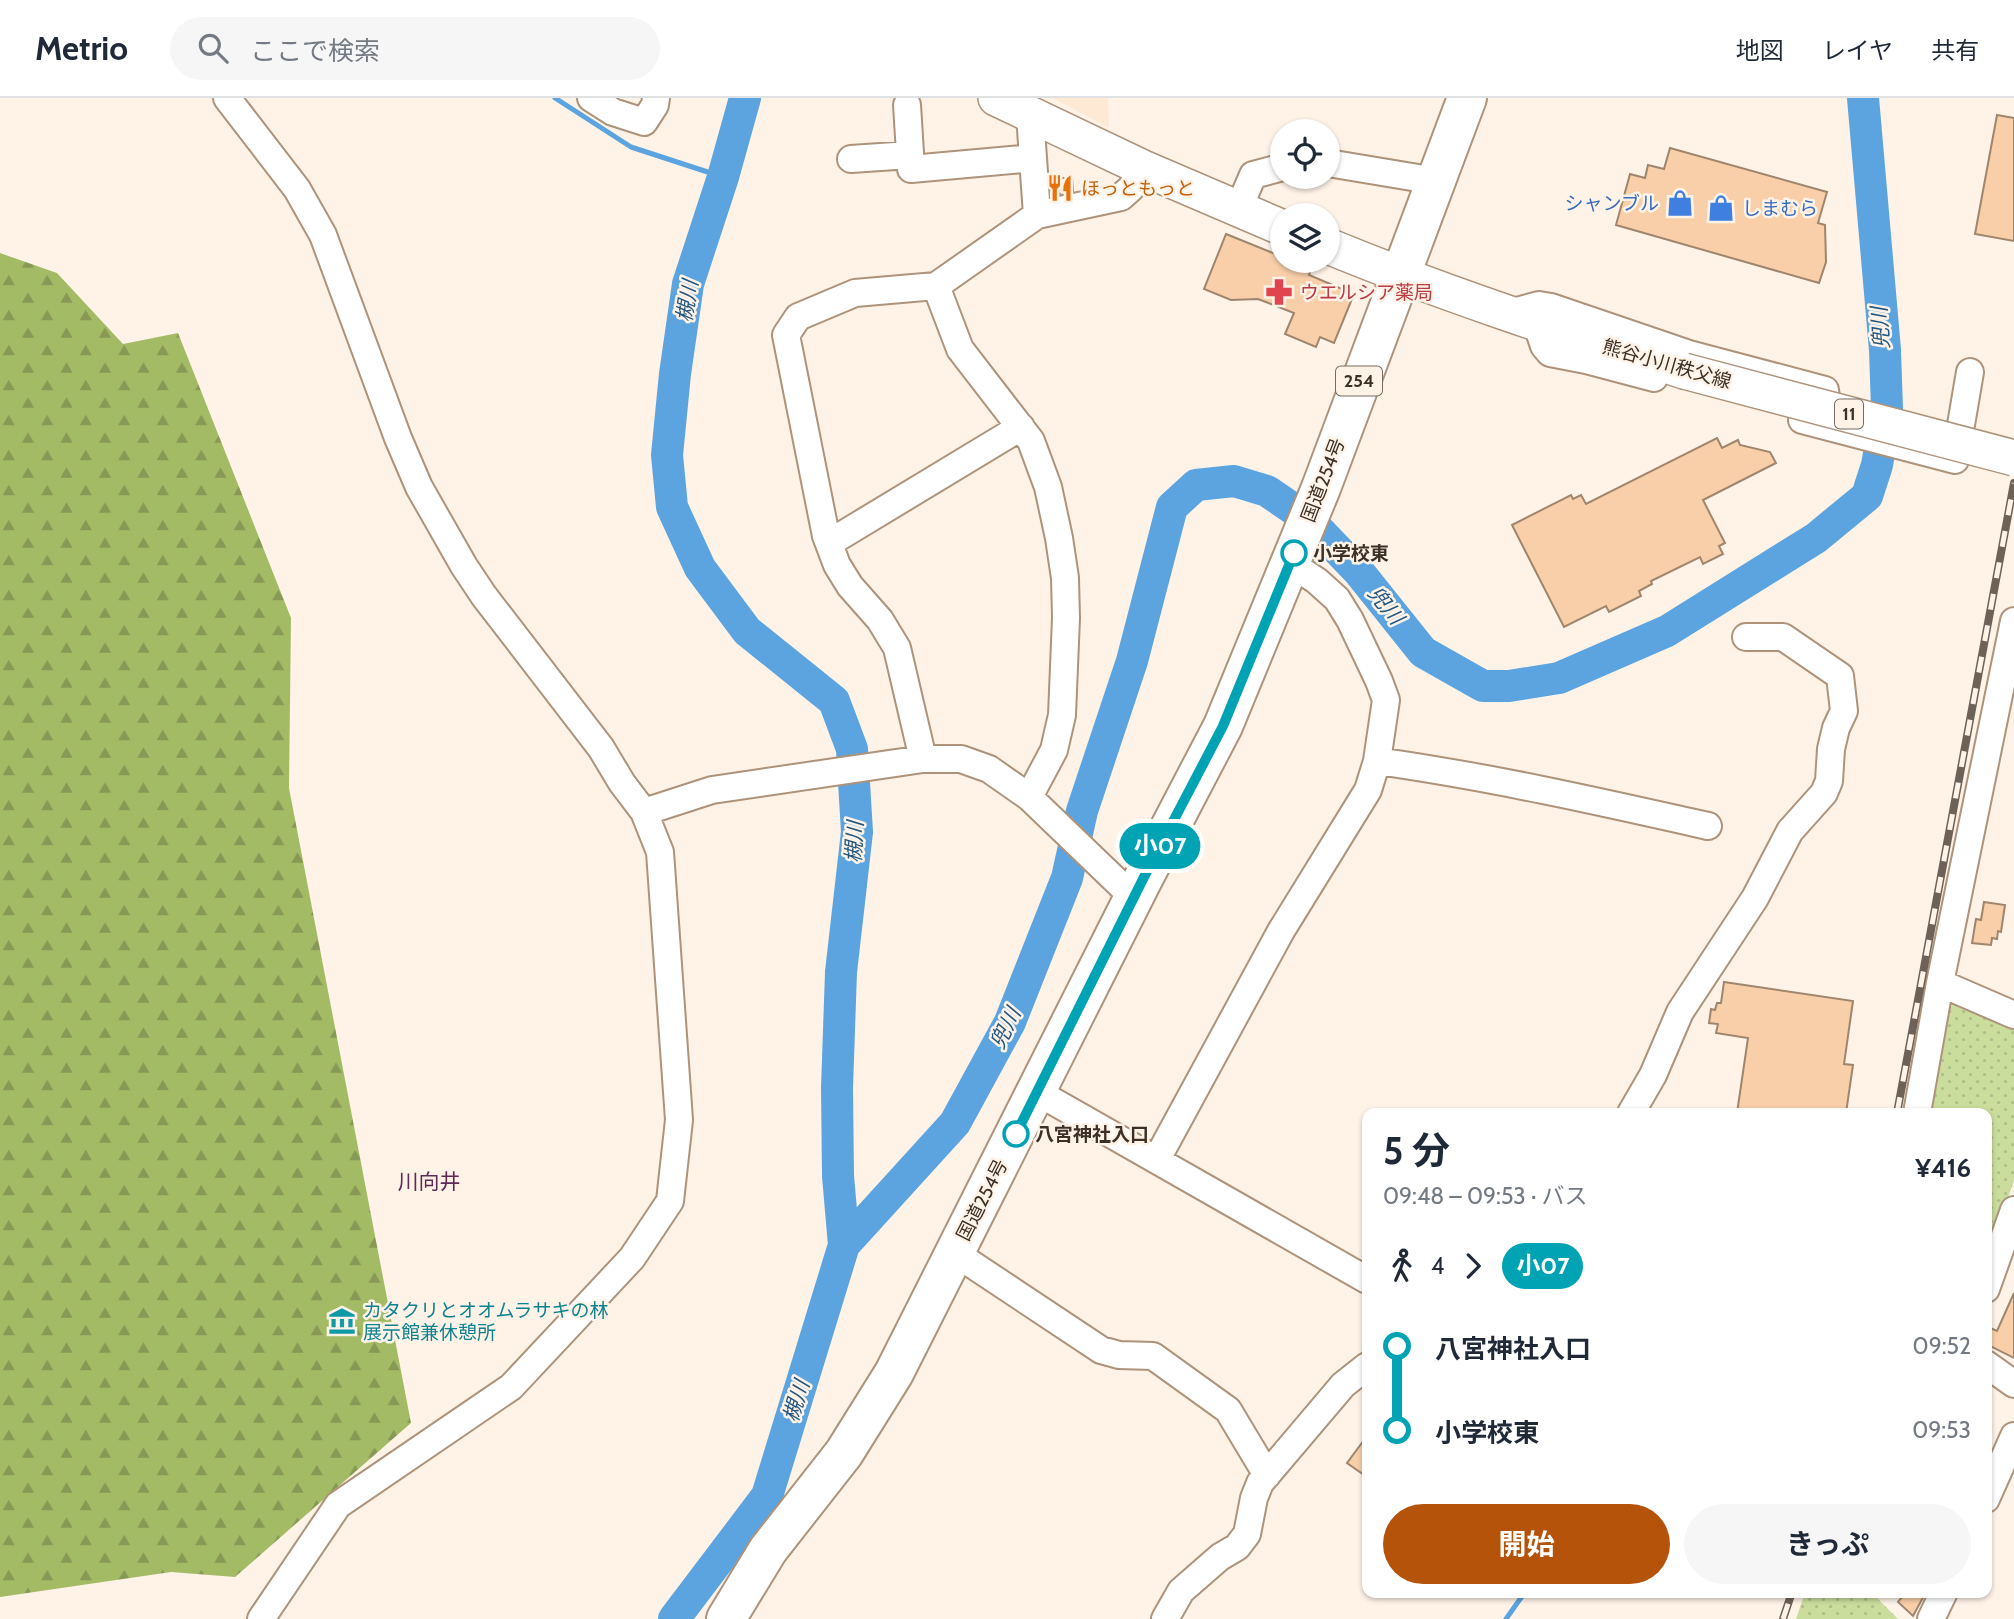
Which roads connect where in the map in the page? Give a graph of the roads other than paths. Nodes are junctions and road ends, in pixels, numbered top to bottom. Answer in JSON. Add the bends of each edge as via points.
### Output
{"nodes":[{"id":1,"x":227,"y":98,"type":"edge"},
{"id":2,"x":592,"y":98,"type":"edge"},
{"id":3,"x":656,"y":98,"type":"edge"},
{"id":4,"x":996,"y":98,"type":"edge"},
{"id":5,"x":1467,"y":98,"type":"edge"},
{"id":6,"x":907,"y":105,"type":"dead end"},
{"id":7,"x":1030,"y":115,"type":"junction"},
{"id":8,"x":910,"y":155,"type":"junction"},
{"id":9,"x":1033,"y":158,"type":"junction"},
{"id":10,"x":851,"y":159,"type":"dead end"},
{"id":11,"x":1340,"y":165,"type":"edge"},
{"id":12,"x":1143,"y":168,"type":"junction"},
{"id":13,"x":1270,"y":170,"type":"edge"},
{"id":14,"x":1436,"y":181,"type":"junction"},
{"id":15,"x":1238,"y":209,"type":"junction"},
{"id":16,"x":1037,"y":215,"type":"junction"},
{"id":17,"x":1270,"y":223,"type":"edge"},
{"id":18,"x":1340,"y":251,"type":"edge"},
{"id":19,"x":1399,"y":275,"type":"junction"},
{"id":20,"x":936,"y":286,"type":"junction"},
{"id":21,"x":1522,"y":319,"type":"junction"},
{"id":22,"x":1970,"y":372,"type":"dead end"},
{"id":23,"x":1021,"y":427,"type":"junction"},
{"id":24,"x":1830,"y":427,"type":"junction"},
{"id":25,"x":2014,"y":458,"type":"edge"},
{"id":26,"x":829,"y":543,"type":"junction"},
{"id":27,"x":1291,"y":559,"type":"junction"},
{"id":28,"x":2014,"y":621,"type":"edge"},
{"id":29,"x":1746,"y":637,"type":"dead end"},
{"id":30,"x":2006,"y":697,"type":"edge"},
{"id":31,"x":920,"y":760,"type":"junction"},
{"id":32,"x":1377,"y":761,"type":"junction"},
{"id":33,"x":1033,"y":802,"type":"junction"},
{"id":34,"x":644,"y":811,"type":"junction"},
{"id":35,"x":1708,"y":827,"type":"dead end"},
{"id":36,"x":1134,"y":898,"type":"junction"},
{"id":37,"x":1940,"y":983,"type":"junction"},
{"id":38,"x":2014,"y":1015,"type":"edge"},
{"id":39,"x":1037,"y":1092,"type":"junction"},
{"id":40,"x":1634,"y":1108,"type":"edge"},
{"id":41,"x":1918,"y":1108,"type":"edge"},
{"id":42,"x":1157,"y":1159,"type":"junction"},
{"id":43,"x":2014,"y":1210,"type":"edge"},
{"id":44,"x":955,"y":1252,"type":"junction"},
{"id":45,"x":1992,"y":1272,"type":"edge"},
{"id":46,"x":1362,"y":1277,"type":"edge"},
{"id":47,"x":1992,"y":1368,"type":"edge"},
{"id":48,"x":1362,"y":1370,"type":"edge"},
{"id":49,"x":2014,"y":1384,"type":"edge"},
{"id":50,"x":2014,"y":1436,"type":"edge"},
{"id":51,"x":1267,"y":1475,"type":"junction"},
{"id":52,"x":1992,"y":1486,"type":"edge"},
{"id":53,"x":1941,"y":1598,"type":"edge"},
{"id":54,"x":261,"y":1619,"type":"edge"},
{"id":55,"x":726,"y":1619,"type":"edge"},
{"id":56,"x":1165,"y":1619,"type":"edge"},
{"id":57,"x":1931,"y":1619,"type":"edge"}],
"edges":[{"from":1,"to":34,"type":"street","via":[[297,188],[323,235],[403,450],[464,566]]},
{"from":2,"to":3,"type":"street","via":[[644,122]]},
{"from":4,"to":7,"type":"main road"},
{"from":5,"to":14,"type":"highway","name":"国道254号","number":"254"},
{"from":6,"to":8,"type":"street"},
{"from":7,"to":9,"type":"street"},
{"from":7,"to":12,"type":"main road"},
{"from":8,"to":9,"type":"street","via":[[911,169]]},
{"from":8,"to":10,"type":"street"},
{"from":9,"to":16,"type":"street"},
{"from":11,"to":14,"type":"street"},
{"from":12,"to":15,"type":"main road"},
{"from":12,"to":16,"type":"street","via":[[1121,197]]},
{"from":13,"to":15,"type":"street","via":[[1253,175]]},
{"from":14,"to":19,"type":"highway","name":"国道254号","number":"254"},
{"from":15,"to":17,"type":"main road"},
{"from":16,"to":20,"type":"street"},
{"from":18,"to":19,"type":"main road","name":"熊谷小川秩父線","number":"11"},
{"from":19,"to":21,"type":"main road","name":"熊谷小川秩父線","number":"11"},
{"from":19,"to":27,"type":"highway","name":"国道254号","number":"254"},
{"from":20,"to":23,"type":"street","via":[[960,349]]},
{"from":20,"to":26,"type":"street","via":[[855,293],[798,317],[786,335]]},
{"from":21,"to":24,"type":"street","via":[[1550,352]]},
{"from":21,"to":24,"type":"street","via":[[1539,305],[1551,307],[1689,354],[1825,390]]},
{"from":21,"to":25,"type":"main road","name":"熊谷小川秩父線","number":"11","bridge":true,"via":[[1684,371]]},
{"from":22,"to":24,"type":"street","via":[[1955,460]]},
{"from":23,"to":26,"type":"street"},
{"from":23,"to":33,"type":"street","via":[[1048,487],[1065,578],[1062,715]]},
{"from":26,"to":31,"type":"street","via":[[850,586],[897,648]]},
{"from":27,"to":32,"type":"street","via":[[1337,599],[1379,681],[1386,700]]},
{"from":27,"to":36,"type":"highway","name":"国道254号","number":"254","via":[[1223,726]]},
{"from":28,"to":30,"type":"street"},
{"from":29,"to":40,"type":"street","via":[[1783,638],[1840,676],[1844,711],[1831,748],[1829,781],[1790,831],[1755,898],[1680,1012]]},
{"from":30,"to":37,"type":"street"},
{"from":31,"to":33,"type":"street","via":[[961,759],[976,764]]},
{"from":31,"to":34,"type":"street","via":[[712,790]]},
{"from":32,"to":35,"type":"street","via":[[1482,776]]},
{"from":32,"to":42,"type":"street","via":[[1368,790],[1282,931]]},
{"from":33,"to":36,"type":"street"},
{"from":34,"to":54,"type":"street","via":[[660,852],[679,1120],[670,1201],[632,1258],[511,1387],[338,1505]]},
{"from":36,"to":39,"type":"highway","name":"国道254号","number":"254"},
{"from":37,"to":38,"type":"street"},
{"from":37,"to":41,"type":"street"},
{"from":39,"to":42,"type":"street"},
{"from":39,"to":44,"type":"highway","name":"国道254号","number":"254"},
{"from":42,"to":46,"type":"street"},
{"from":43,"to":45,"type":"street"},
{"from":44,"to":51,"type":"street","via":[[1101,1350],[1119,1356],[1153,1356],[1228,1410]]},
{"from":44,"to":55,"type":"highway","name":"国道254号","number":"254","via":[[887,1384],[844,1452],[768,1550]]},
{"from":47,"to":49,"type":"street"},
{"from":48,"to":51,"type":"street","via":[[1343,1385]]},
{"from":50,"to":52,"type":"street"},
{"from":51,"to":56,"type":"street","via":[[1254,1498],[1247,1534],[1181,1591]]},
{"from":53,"to":57,"type":"street"}]}
